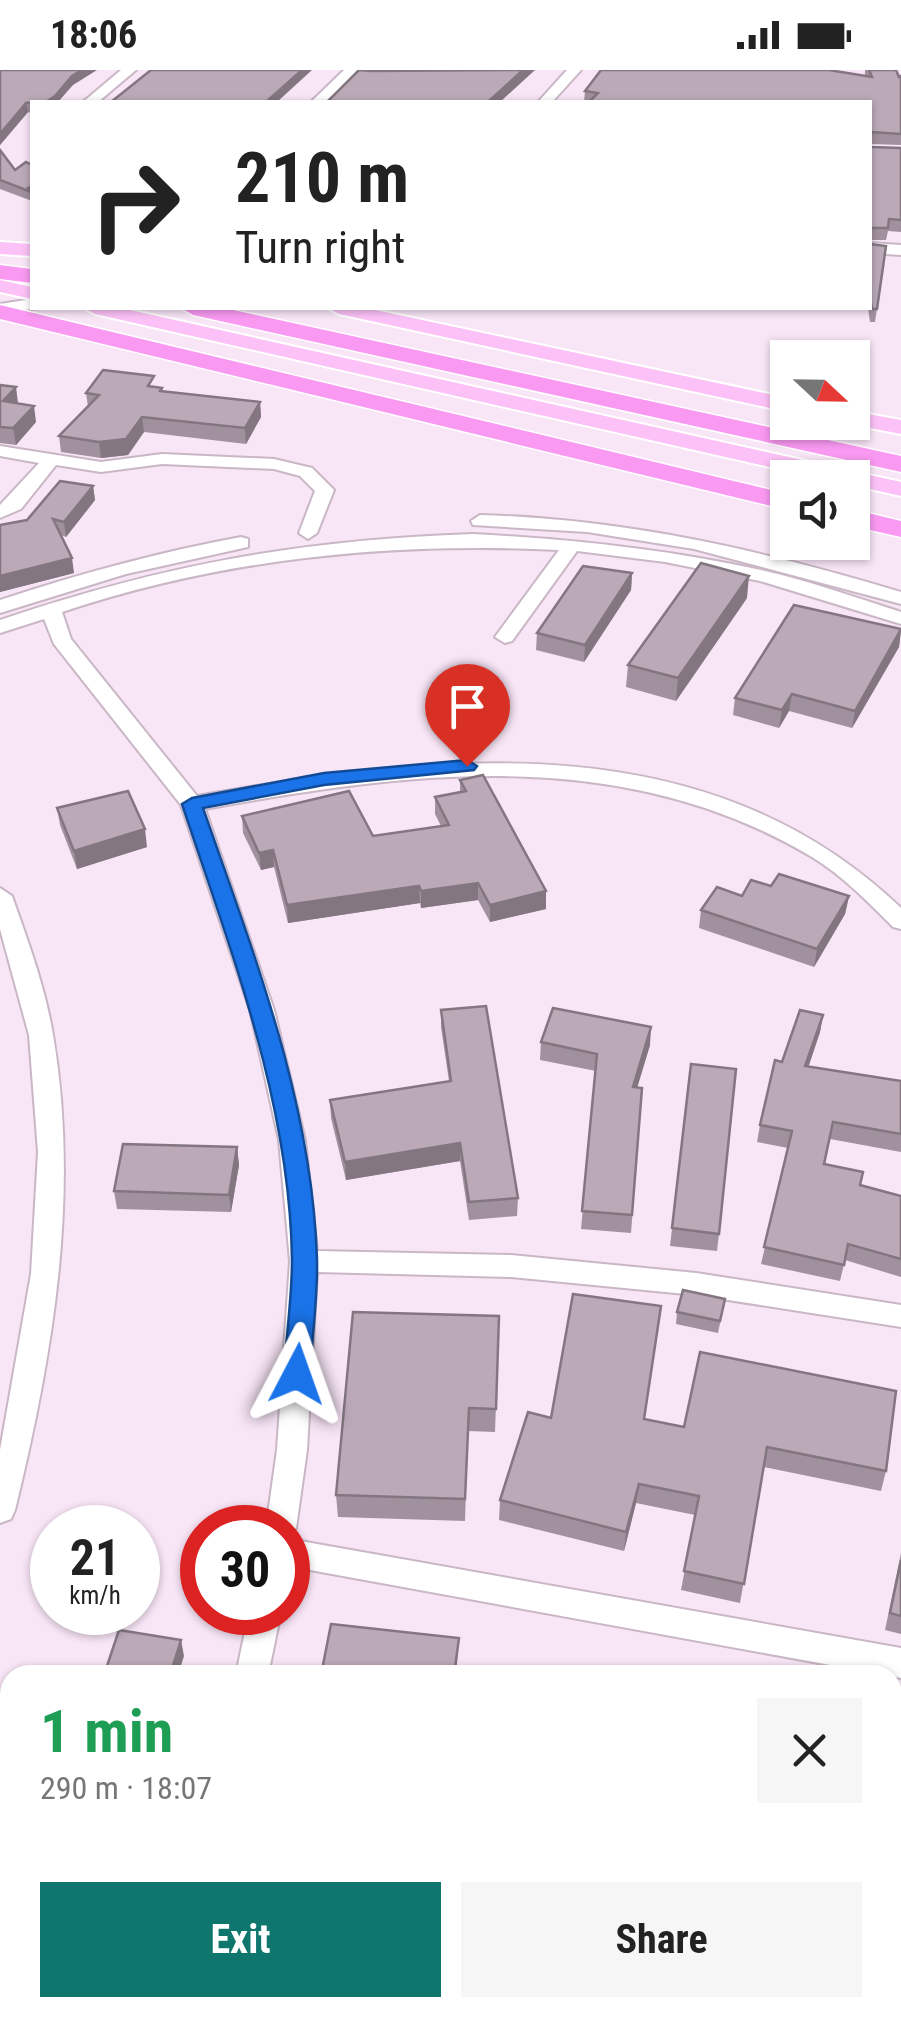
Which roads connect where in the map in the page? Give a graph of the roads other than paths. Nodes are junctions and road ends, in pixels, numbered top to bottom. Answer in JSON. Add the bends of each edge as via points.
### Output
{"nodes":[{"id":1,"x":129,"y":70,"type":"edge"},
{"id":2,"x":352,"y":70,"type":"edge"},
{"id":3,"x":574,"y":70,"type":"edge"},
{"id":4,"x":92,"y":100,"type":"edge"},
{"id":5,"x":320,"y":100,"type":"edge"},
{"id":6,"x":547,"y":100,"type":"edge"},
{"id":7,"x":0,"y":248,"type":"edge"},
{"id":8,"x":872,"y":248,"type":"edge"},
{"id":9,"x":30,"y":250,"type":"edge"},
{"id":10,"x":901,"y":250,"type":"edge"},
{"id":11,"x":0,"y":272,"type":"edge"},
{"id":12,"x":30,"y":276,"type":"edge"},
{"id":13,"x":0,"y":286,"type":"edge"},
{"id":14,"x":30,"y":294,"type":"edge"},
{"id":15,"x":30,"y":304,"type":"edge"},
{"id":16,"x":0,"y":310,"type":"edge"},
{"id":17,"x":104,"y":310,"type":"edge"},
{"id":18,"x":202,"y":310,"type":"edge"},
{"id":19,"x":347,"y":310,"type":"edge"},
{"id":20,"x":770,"y":401,"type":"edge"},
{"id":21,"x":870,"y":421,"type":"edge"},
{"id":22,"x":901,"y":427,"type":"edge"},
{"id":23,"x":0,"y":451,"type":"edge"},
{"id":24,"x":772,"y":460,"type":"edge"},
{"id":25,"x":49,"y":462,"type":"junction"},
{"id":26,"x":901,"y":464,"type":"edge"},
{"id":27,"x":870,"y":482,"type":"edge"},
{"id":28,"x":901,"y":489,"type":"edge"},
{"id":29,"x":770,"y":498,"type":"edge"},
{"id":30,"x":0,"y":512,"type":"edge"},
{"id":31,"x":870,"y":522,"type":"edge"},
{"id":32,"x":901,"y":529,"type":"edge"},
{"id":33,"x":308,"y":533,"type":"junction"},
{"id":34,"x":572,"y":545,"type":"junction"},
{"id":35,"x":901,"y":598,"type":"edge"},
{"id":36,"x":51,"y":608,"type":"junction"},
{"id":37,"x":901,"y":618,"type":"edge"},
{"id":38,"x":3,"y":619,"type":"edge"},
{"id":39,"x":505,"y":638,"type":"dead end"},
{"id":40,"x":60,"y":640,"type":"junction"},
{"id":41,"x":192,"y":804,"type":"junction"},
{"id":42,"x":0,"y":896,"type":"edge"},
{"id":43,"x":901,"y":921,"type":"edge"},
{"id":44,"x":304,"y":1260,"type":"junction"},
{"id":45,"x":901,"y":1316,"type":"edge"},
{"id":46,"x":284,"y":1505,"type":"edge"},
{"id":47,"x":0,"y":1510,"type":"edge"},
{"id":48,"x":310,"y":1556,"type":"edge"},
{"id":49,"x":260,"y":1635,"type":"edge"},
{"id":50,"x":901,"y":1663,"type":"edge"},
{"id":51,"x":254,"y":1665,"type":"edge"}],
"edges":[{"from":1,"to":4,"type":"street"},
{"from":2,"to":5,"type":"street"},
{"from":3,"to":6,"type":"street"},
{"from":7,"to":9,"type":"main road"},
{"from":8,"to":10,"type":"street"},
{"from":11,"to":12,"type":"highway"},
{"from":13,"to":14,"type":"main road"},
{"from":15,"to":16,"type":"street"},
{"from":16,"to":29,"type":"highway"},
{"from":17,"to":24,"type":"main road"},
{"from":18,"to":26,"type":"highway"},
{"from":19,"to":20,"type":"main road"},
{"from":21,"to":22,"type":"main road"},
{"from":23,"to":25,"type":"street"},
{"from":25,"to":30,"type":"street","via":[[14,505]]},
{"from":25,"to":33,"type":"street","via":[[102,467],[162,459],[274,464],[306,472],[325,490]]},
{"from":27,"to":28,"type":"main road"},
{"from":31,"to":32,"type":"highway"},
{"from":33,"to":35,"type":"street","via":[[444,522],[592,527],[778,561]]},
{"from":33,"to":38,"type":"street","via":[[191,551],[72,582]]},
{"from":34,"to":36,"type":"street","via":[[507,538],[337,544],[217,564]]},
{"from":34,"to":37,"type":"street","via":[[764,576]]},
{"from":34,"to":39,"type":"street","via":[[564,571]]},
{"from":36,"to":38,"type":"street"},
{"from":36,"to":40,"type":"street"},
{"from":38,"to":40,"type":"street"},
{"from":40,"to":41,"type":"street"},
{"from":41,"to":43,"type":"street","via":[[324,779],[467,766],[597,775],[731,808],[787,833],[823,854]]},
{"from":41,"to":44,"type":"street","via":[[262,1010],[292,1140]]},
{"from":42,"to":47,"type":"street","via":[[42,1035],[50,1143],[47,1239],[28,1390]]},
{"from":44,"to":45,"type":"street","via":[[511,1266],[696,1284]]},
{"from":44,"to":46,"type":"street"},
{"from":48,"to":50,"type":"street"},
{"from":49,"to":51,"type":"street"}]}
